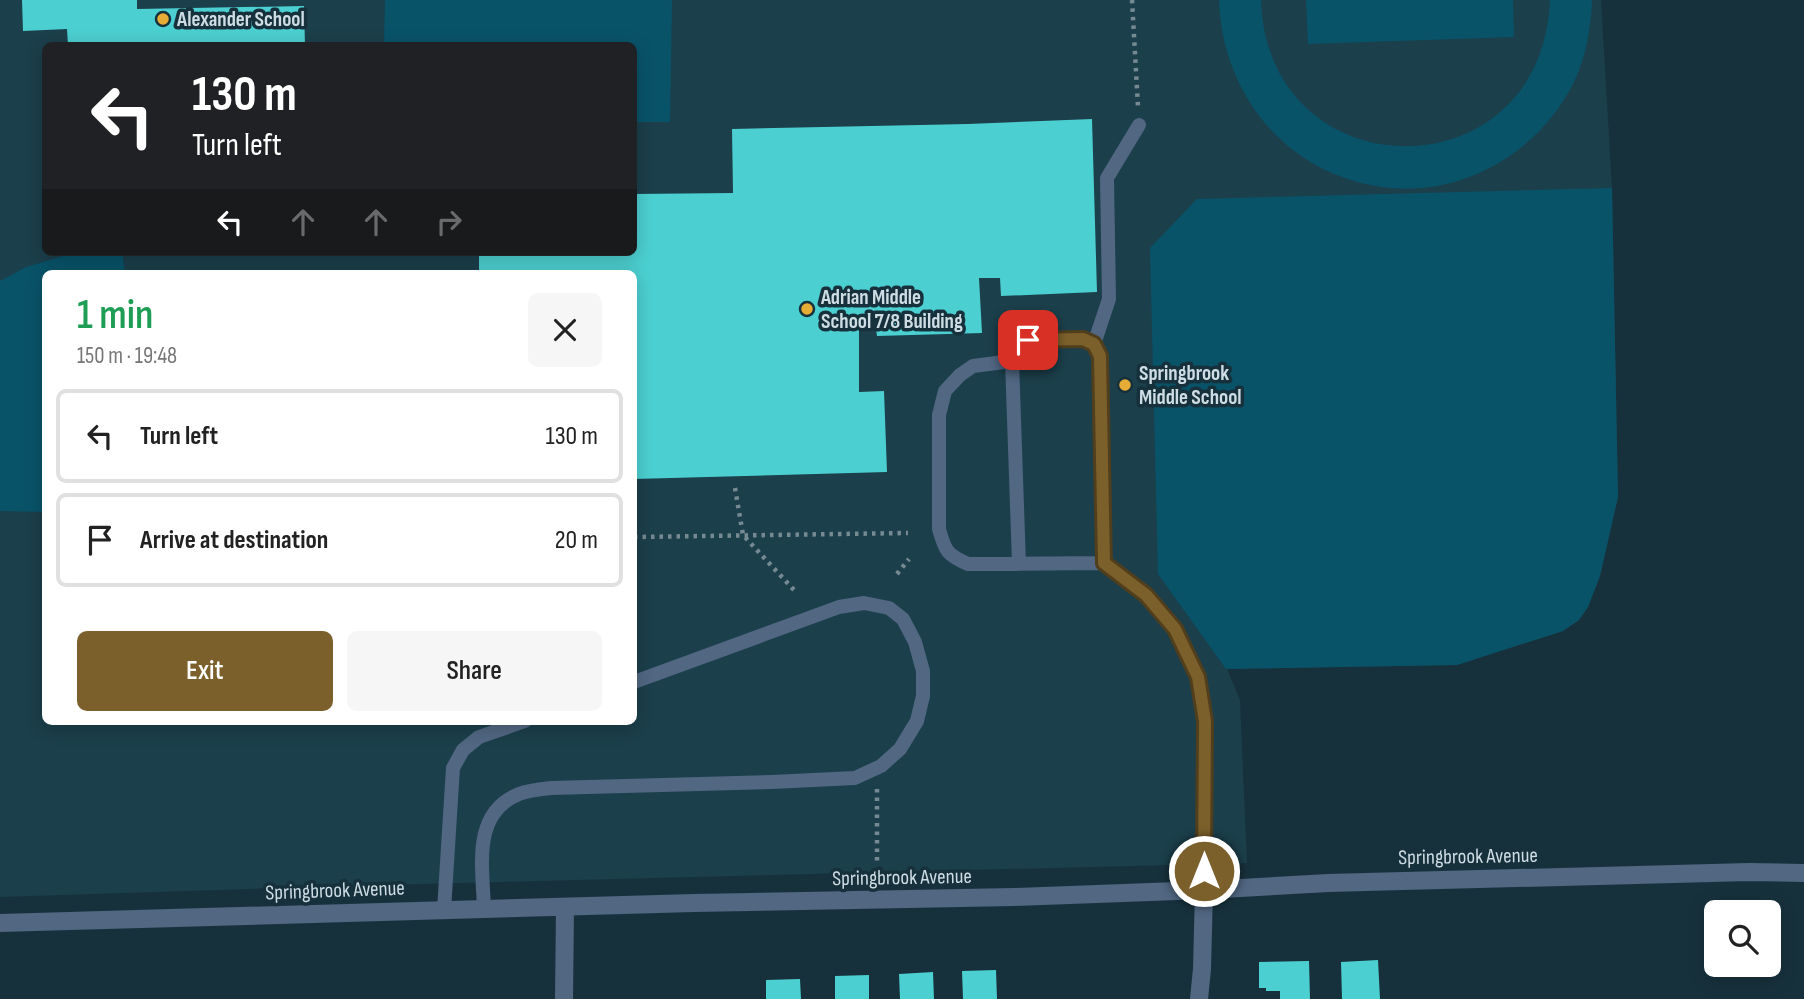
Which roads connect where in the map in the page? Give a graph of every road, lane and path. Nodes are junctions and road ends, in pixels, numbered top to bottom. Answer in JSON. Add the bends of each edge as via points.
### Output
{"nodes":[{"id":1,"x":1132,"y":0,"type":"edge"},
{"id":2,"x":1139,"y":125,"type":"joint"},
{"id":3,"x":1094,"y":344,"type":"junction"},
{"id":4,"x":1012,"y":361,"type":"junction"},
{"id":5,"x":735,"y":488,"type":"dead end"},
{"id":6,"x":908,"y":533,"type":"dead end"},
{"id":7,"x":743,"y":535,"type":"junction"},
{"id":8,"x":637,"y":537,"type":"edge"},
{"id":9,"x":909,"y":559,"type":"dead end"},
{"id":10,"x":1104,"y":563,"type":"junction"},
{"id":11,"x":1019,"y":564,"type":"junction"},
{"id":12,"x":897,"y":574,"type":"dead end"},
{"id":13,"x":794,"y":590,"type":"dead end"},
{"id":14,"x":637,"y":681,"type":"edge"},
{"id":15,"x":514,"y":725,"type":"edge"},
{"id":16,"x":877,"y":785,"type":"dead end"},
{"id":17,"x":877,"y":862,"type":"dead end"},
{"id":18,"x":1804,"y":873,"type":"edge"},
{"id":19,"x":1204,"y":890,"type":"junction"},
{"id":20,"x":565,"y":908,"type":"junction"},
{"id":21,"x":484,"y":909,"type":"junction"},
{"id":22,"x":444,"y":910,"type":"junction"},
{"id":23,"x":0,"y":923,"type":"edge"},
{"id":24,"x":564,"y":999,"type":"edge"},
{"id":25,"x":1199,"y":999,"type":"edge"}],
"edges":[{"from":1,"to":2,"type":"path"},
{"from":2,"to":3,"type":"lane","via":[[1107,178],[1109,299]]},
{"from":3,"to":4,"type":"lane","via":[[1083,339],[1028,340]]},
{"from":3,"to":10,"type":"lane","via":[[1100,356]]},
{"from":4,"to":11,"type":"lane"},
{"from":4,"to":11,"type":"lane","via":[[974,366],[945,391],[939,415],[939,529],[952,557],[968,564]]},
{"from":5,"to":7,"type":"path"},
{"from":6,"to":7,"type":"path"},
{"from":7,"to":8,"type":"path"},
{"from":7,"to":13,"type":"path"},
{"from":9,"to":12,"type":"path"},
{"from":10,"to":11,"type":"lane"},
{"from":10,"to":19,"type":"lane","via":[[1146,595],[1175,629],[1198,677],[1205,721]]},
{"from":14,"to":21,"type":"lane","via":[[839,607],[864,603],[889,608],[903,619],[923,671],[923,696],[917,721],[900,749],[881,766],[855,778],[551,788],[520,793],[503,803],[486,824],[482,844]]},
{"from":15,"to":22,"type":"lane","via":[[479,737],[463,750],[453,768]]},
{"from":16,"to":17,"type":"path"},
{"from":18,"to":19,"type":"street","name":"Springbrook Avenue"},
{"from":19,"to":20,"type":"street","name":"Springbrook Avenue"},
{"from":19,"to":25,"type":"street"},
{"from":20,"to":21,"type":"street","name":"Springbrook Avenue"},
{"from":20,"to":24,"type":"street"},
{"from":21,"to":22,"type":"street","name":"Springbrook Avenue"},
{"from":22,"to":23,"type":"street","name":"Springbrook Avenue"}]}
